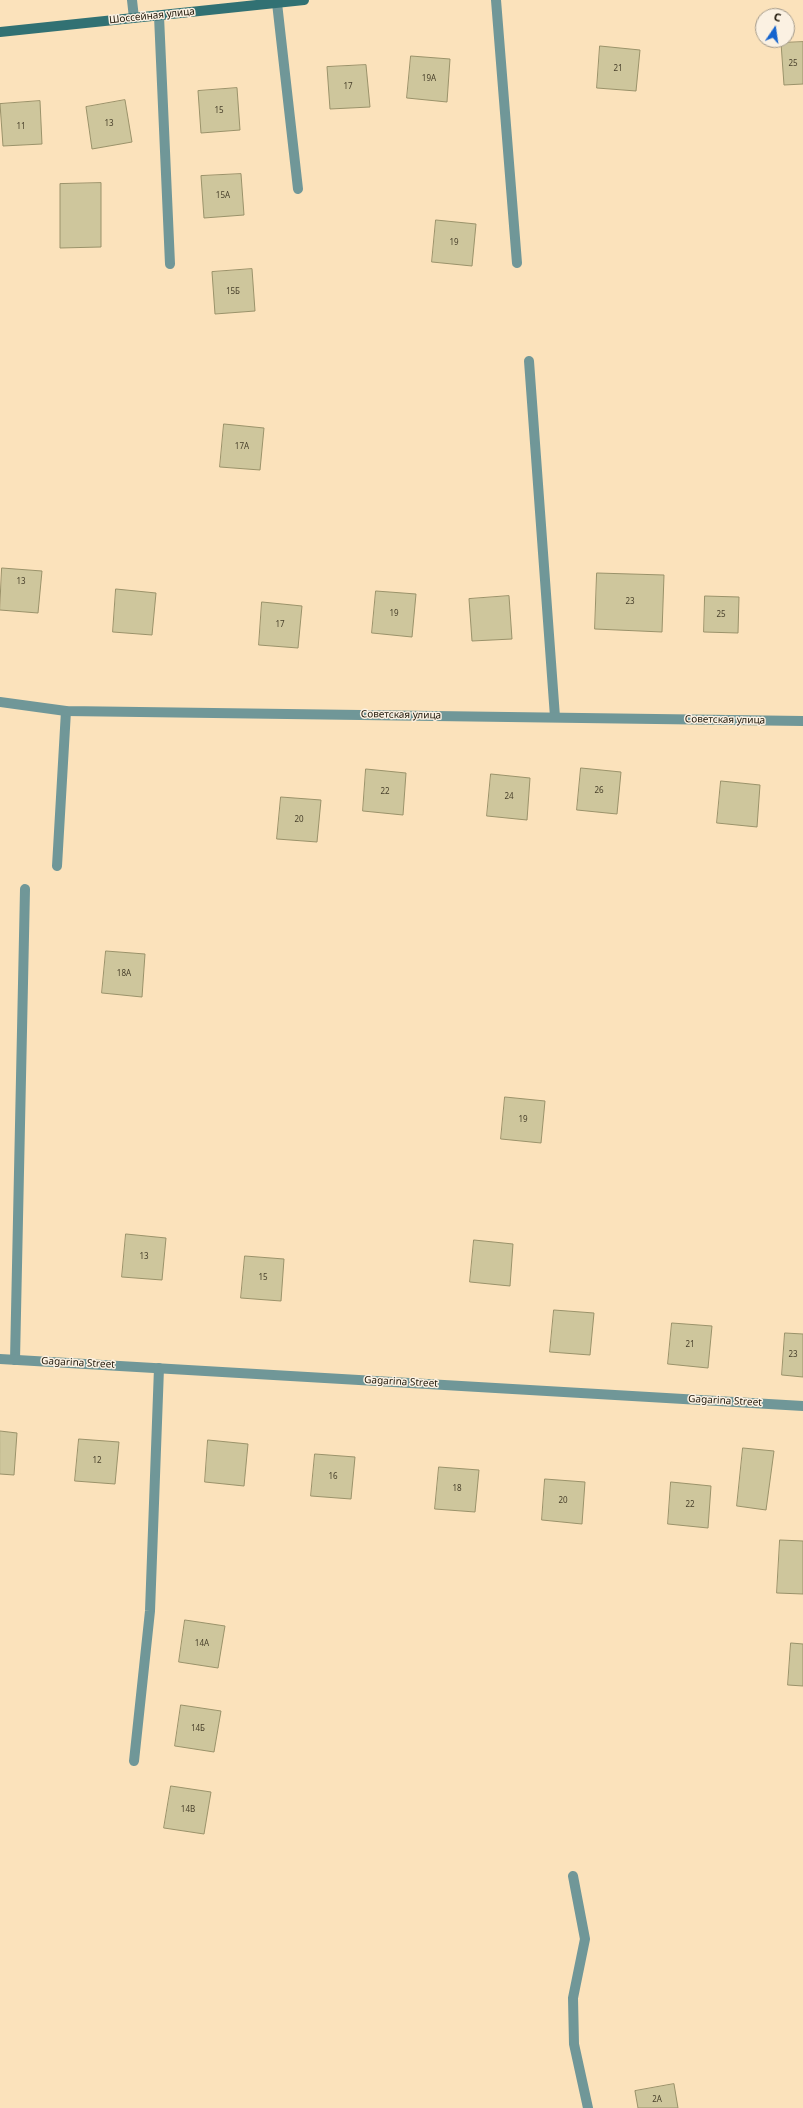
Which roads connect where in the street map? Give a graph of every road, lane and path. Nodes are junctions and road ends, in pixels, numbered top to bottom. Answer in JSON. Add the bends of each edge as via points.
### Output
{"nodes":[{"id":1,"x":132,"y":0,"type":"edge"},
{"id":2,"x":304,"y":0,"type":"edge"},
{"id":3,"x":496,"y":0,"type":"edge"},
{"id":4,"x":277,"y":3,"type":"junction"},
{"id":5,"x":159,"y":16,"type":"junction"},
{"id":6,"x":134,"y":18,"type":"junction"},
{"id":7,"x":0,"y":32,"type":"edge"},
{"id":8,"x":298,"y":189,"type":"dead end"},
{"id":9,"x":517,"y":263,"type":"dead end"},
{"id":10,"x":170,"y":264,"type":"dead end"},
{"id":11,"x":529,"y":360,"type":"dead end"},
{"id":12,"x":0,"y":702,"type":"edge"},
{"id":13,"x":66,"y":711,"type":"junction"},
{"id":14,"x":555,"y":717,"type":"junction"},
{"id":15,"x":803,"y":721,"type":"edge"},
{"id":16,"x":57,"y":866,"type":"dead end"},
{"id":17,"x":25,"y":889,"type":"dead end"},
{"id":18,"x":0,"y":1359,"type":"edge"},
{"id":19,"x":15,"y":1360,"type":"junction"},
{"id":20,"x":159,"y":1368,"type":"junction"},
{"id":21,"x":803,"y":1406,"type":"edge"},
{"id":22,"x":134,"y":1761,"type":"dead end"},
{"id":23,"x":573,"y":1876,"type":"dead end"},
{"id":24,"x":588,"y":2108,"type":"edge"}],
"edges":[{"from":1,"to":6,"type":"street"},
{"from":2,"to":4,"type":"street","name":"Шоссейная улица"},
{"from":3,"to":9,"type":"street"},
{"from":4,"to":5,"type":"street","name":"Шоссейная улица"},
{"from":4,"to":8,"type":"street"},
{"from":5,"to":6,"type":"street","name":"Шоссейная улица"},
{"from":5,"to":10,"type":"street"},
{"from":6,"to":7,"type":"street","name":"Шоссейная улица"},
{"from":11,"to":14,"type":"street"},
{"from":12,"to":13,"type":"street","name":"Советская улица"},
{"from":13,"to":14,"type":"street","name":"Советская улица"},
{"from":13,"to":16,"type":"street"},
{"from":14,"to":15,"type":"street","name":"Советская улица"},
{"from":17,"to":19,"type":"street"},
{"from":18,"to":19,"type":"street","name":"Gagarina Street"},
{"from":19,"to":20,"type":"street","name":"Gagarina Street"},
{"from":20,"to":21,"type":"street","name":"Gagarina Street"},
{"from":20,"to":22,"type":"street","via":[[150,1611]]},
{"from":23,"to":24,"type":"street","via":[[585,1938],[573,1998],[574,2044]]}]}
